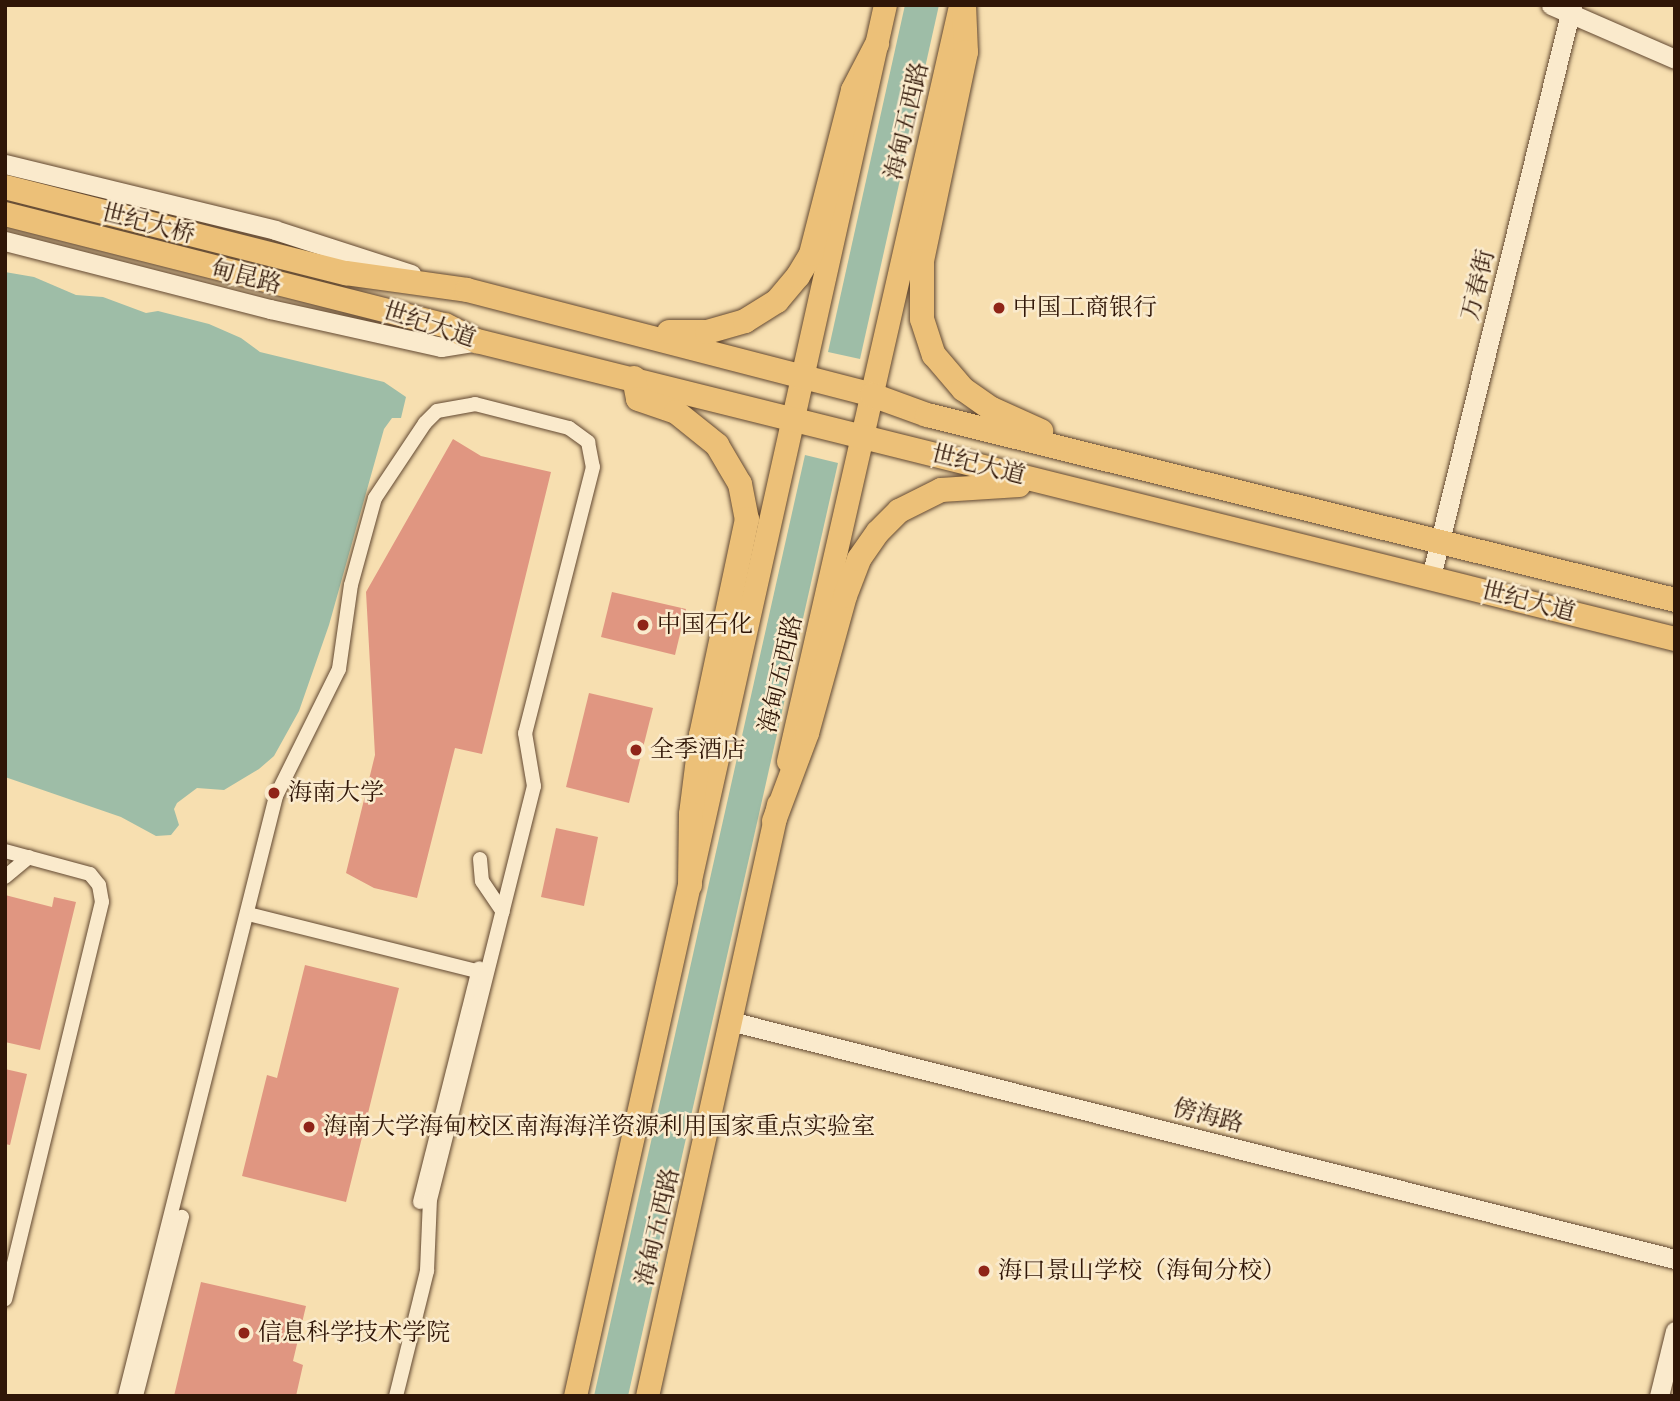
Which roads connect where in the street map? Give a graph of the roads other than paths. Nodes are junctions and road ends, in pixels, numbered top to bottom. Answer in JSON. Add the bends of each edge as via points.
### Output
{"nodes":[{"id":1,"x":885,"y":5,"type":"edge"},
{"id":2,"x":962,"y":5,"type":"edge"},
{"id":3,"x":1551,"y":5,"type":"edge"},
{"id":4,"x":1575,"y":9,"type":"edge"},
{"id":5,"x":877,"y":44,"type":"junction"},
{"id":6,"x":1675,"y":48,"type":"edge"},
{"id":7,"x":1675,"y":59,"type":"edge"},
{"id":8,"x":5,"y":164,"type":"edge"},
{"id":9,"x":5,"y":187,"type":"edge"},
{"id":10,"x":5,"y":214,"type":"edge"},
{"id":11,"x":5,"y":241,"type":"edge"},
{"id":12,"x":290,"y":259,"type":"joint"},
{"id":13,"x":432,"y":282,"type":"junction"},
{"id":14,"x":284,"y":285,"type":"joint"},
{"id":15,"x":654,"y":338,"type":"junction"},
{"id":16,"x":477,"y":341,"type":"junction"},
{"id":17,"x":803,"y":377,"type":"junction"},
{"id":18,"x":634,"y":378,"type":"junction"},
{"id":19,"x":872,"y":395,"type":"junction"},
{"id":20,"x":793,"y":417,"type":"junction"},
{"id":21,"x":863,"y":433,"type":"junction"},
{"id":22,"x":1095,"y":457,"type":"junction"},
{"id":23,"x":1077,"y":489,"type":"junction"},
{"id":24,"x":1443,"y":543,"type":"junction"},
{"id":25,"x":1435,"y":578,"type":"junction"},
{"id":26,"x":1675,"y":600,"type":"edge"},
{"id":27,"x":1675,"y":639,"type":"edge"},
{"id":28,"x":774,"y":821,"type":"junction"},
{"id":29,"x":5,"y":850,"type":"edge"},
{"id":30,"x":5,"y":856,"type":"edge"},
{"id":31,"x":27,"y":859,"type":"junction"},
{"id":32,"x":480,"y":859,"type":"dead end"},
{"id":33,"x":5,"y":877,"type":"edge"},
{"id":34,"x":690,"y":885,"type":"junction"},
{"id":35,"x":501,"y":908,"type":"junction"},
{"id":36,"x":251,"y":917,"type":"junction"},
{"id":37,"x":481,"y":975,"type":"junction"},
{"id":38,"x":731,"y":1017,"type":"junction"},
{"id":39,"x":1675,"y":1250,"type":"edge"},
{"id":40,"x":1675,"y":1259,"type":"edge"},
{"id":41,"x":5,"y":1272,"type":"edge"},
{"id":42,"x":5,"y":1299,"type":"edge"},
{"id":43,"x":1675,"y":1331,"type":"edge"},
{"id":44,"x":1675,"y":1372,"type":"edge"},
{"id":45,"x":125,"y":1396,"type":"edge"},
{"id":46,"x":136,"y":1396,"type":"edge"},
{"id":47,"x":388,"y":1396,"type":"edge"},
{"id":48,"x":397,"y":1396,"type":"edge"},
{"id":49,"x":575,"y":1396,"type":"edge"},
{"id":50,"x":647,"y":1396,"type":"edge"},
{"id":51,"x":1659,"y":1396,"type":"edge"},
{"id":52,"x":1669,"y":1396,"type":"edge"}],
"edges":[{"from":1,"to":5,"type":"main road","name":"海甸五西路"},
{"from":2,"to":19,"type":"main road","name":"海甸五西路"},
{"from":2,"to":22,"type":"highway","via":[[966,52],[921,271],[924,331],[939,363],[973,397]]},
{"from":3,"to":4,"type":"street"},
{"from":4,"to":6,"type":"street"},
{"from":4,"to":7,"type":"street"},
{"from":4,"to":24,"type":"street","name":"万春街"},
{"from":5,"to":15,"type":"highway","via":[[841,126],[811,254],[792,285],[777,301],[745,321],[706,332],[669,332]]},
{"from":5,"to":17,"type":"main road","name":"海甸五西路"},
{"from":8,"to":13,"type":"street","via":[[275,230]]},
{"from":9,"to":12,"type":"highway","name":"世纪大桥"},
{"from":10,"to":14,"type":"highway","name":"世纪大桥"},
{"from":11,"to":16,"type":"street","name":"甸昆路","via":[[270,309],[440,346]]},
{"from":12,"to":13,"type":"highway","name":"世纪大道","via":[[380,281]]},
{"from":13,"to":15,"type":"highway","name":"世纪大道"},
{"from":14,"to":16,"type":"highway","name":"世纪大道","via":[[445,325]]},
{"from":15,"to":17,"type":"highway","name":"世纪大道"},
{"from":16,"to":18,"type":"highway","name":"世纪大道"},
{"from":17,"to":19,"type":"highway","name":"世纪大道"},
{"from":17,"to":20,"type":"main road","name":"海甸五西路"},
{"from":18,"to":20,"type":"highway","name":"世纪大道"},
{"from":18,"to":34,"type":"highway","via":[[639,399],[676,412],[717,445],[740,484],[747,519],[701,735],[691,814]]},
{"from":19,"to":21,"type":"main road","name":"海甸五西路"},
{"from":19,"to":22,"type":"highway","name":"世纪大道","via":[[926,415]]},
{"from":20,"to":21,"type":"highway","name":"世纪大道"},
{"from":20,"to":34,"type":"main road","name":"海甸五西路"},
{"from":21,"to":23,"type":"highway","name":"世纪大道"},
{"from":21,"to":28,"type":"main road","name":"海甸五西路"},
{"from":22,"to":24,"type":"highway","name":"世纪大道"},
{"from":23,"to":25,"type":"highway","name":"世纪大道"},
{"from":23,"to":28,"type":"highway","via":[[1059,493],[1002,485],[942,490],[899,511],[878,532],[859,559],[845,596],[797,764]]},
{"from":24,"to":25,"type":"street","name":"万春街"},
{"from":24,"to":26,"type":"highway","name":"世纪大道"},
{"from":25,"to":27,"type":"highway","name":"世纪大道"},
{"from":28,"to":38,"type":"main road","name":"海甸五西路"},
{"from":29,"to":31,"type":"street"},
{"from":30,"to":31,"type":"street"},
{"from":31,"to":33,"type":"street"},
{"from":31,"to":41,"type":"street","via":[[84,878],[94,887],[96,900]]},
{"from":31,"to":42,"type":"street","via":[[90,874],[99,885],[102,902]]},
{"from":32,"to":35,"type":"street","via":[[482,881]]},
{"from":34,"to":49,"type":"main road","name":"海甸五西路"},
{"from":35,"to":36,"type":"street","via":[[527,784],[520,732],[585,465],[580,447],[566,436],[474,411],[455,413],[431,428],[382,500],[357,587],[346,667],[287,784]]},
{"from":35,"to":37,"type":"street"},
{"from":36,"to":37,"type":"street"},
{"from":36,"to":45,"type":"street"},
{"from":36,"to":46,"type":"street"},
{"from":37,"to":47,"type":"street","via":[[420,1197],[417,1268]]},
{"from":37,"to":48,"type":"street","via":[[430,1199],[427,1271]]},
{"from":38,"to":39,"type":"street","name":"傍海路"},
{"from":38,"to":40,"type":"street","name":"傍海路"},
{"from":38,"to":50,"type":"main road","name":"海甸五西路"},
{"from":43,"to":51,"type":"street"},
{"from":44,"to":52,"type":"street"}]}
